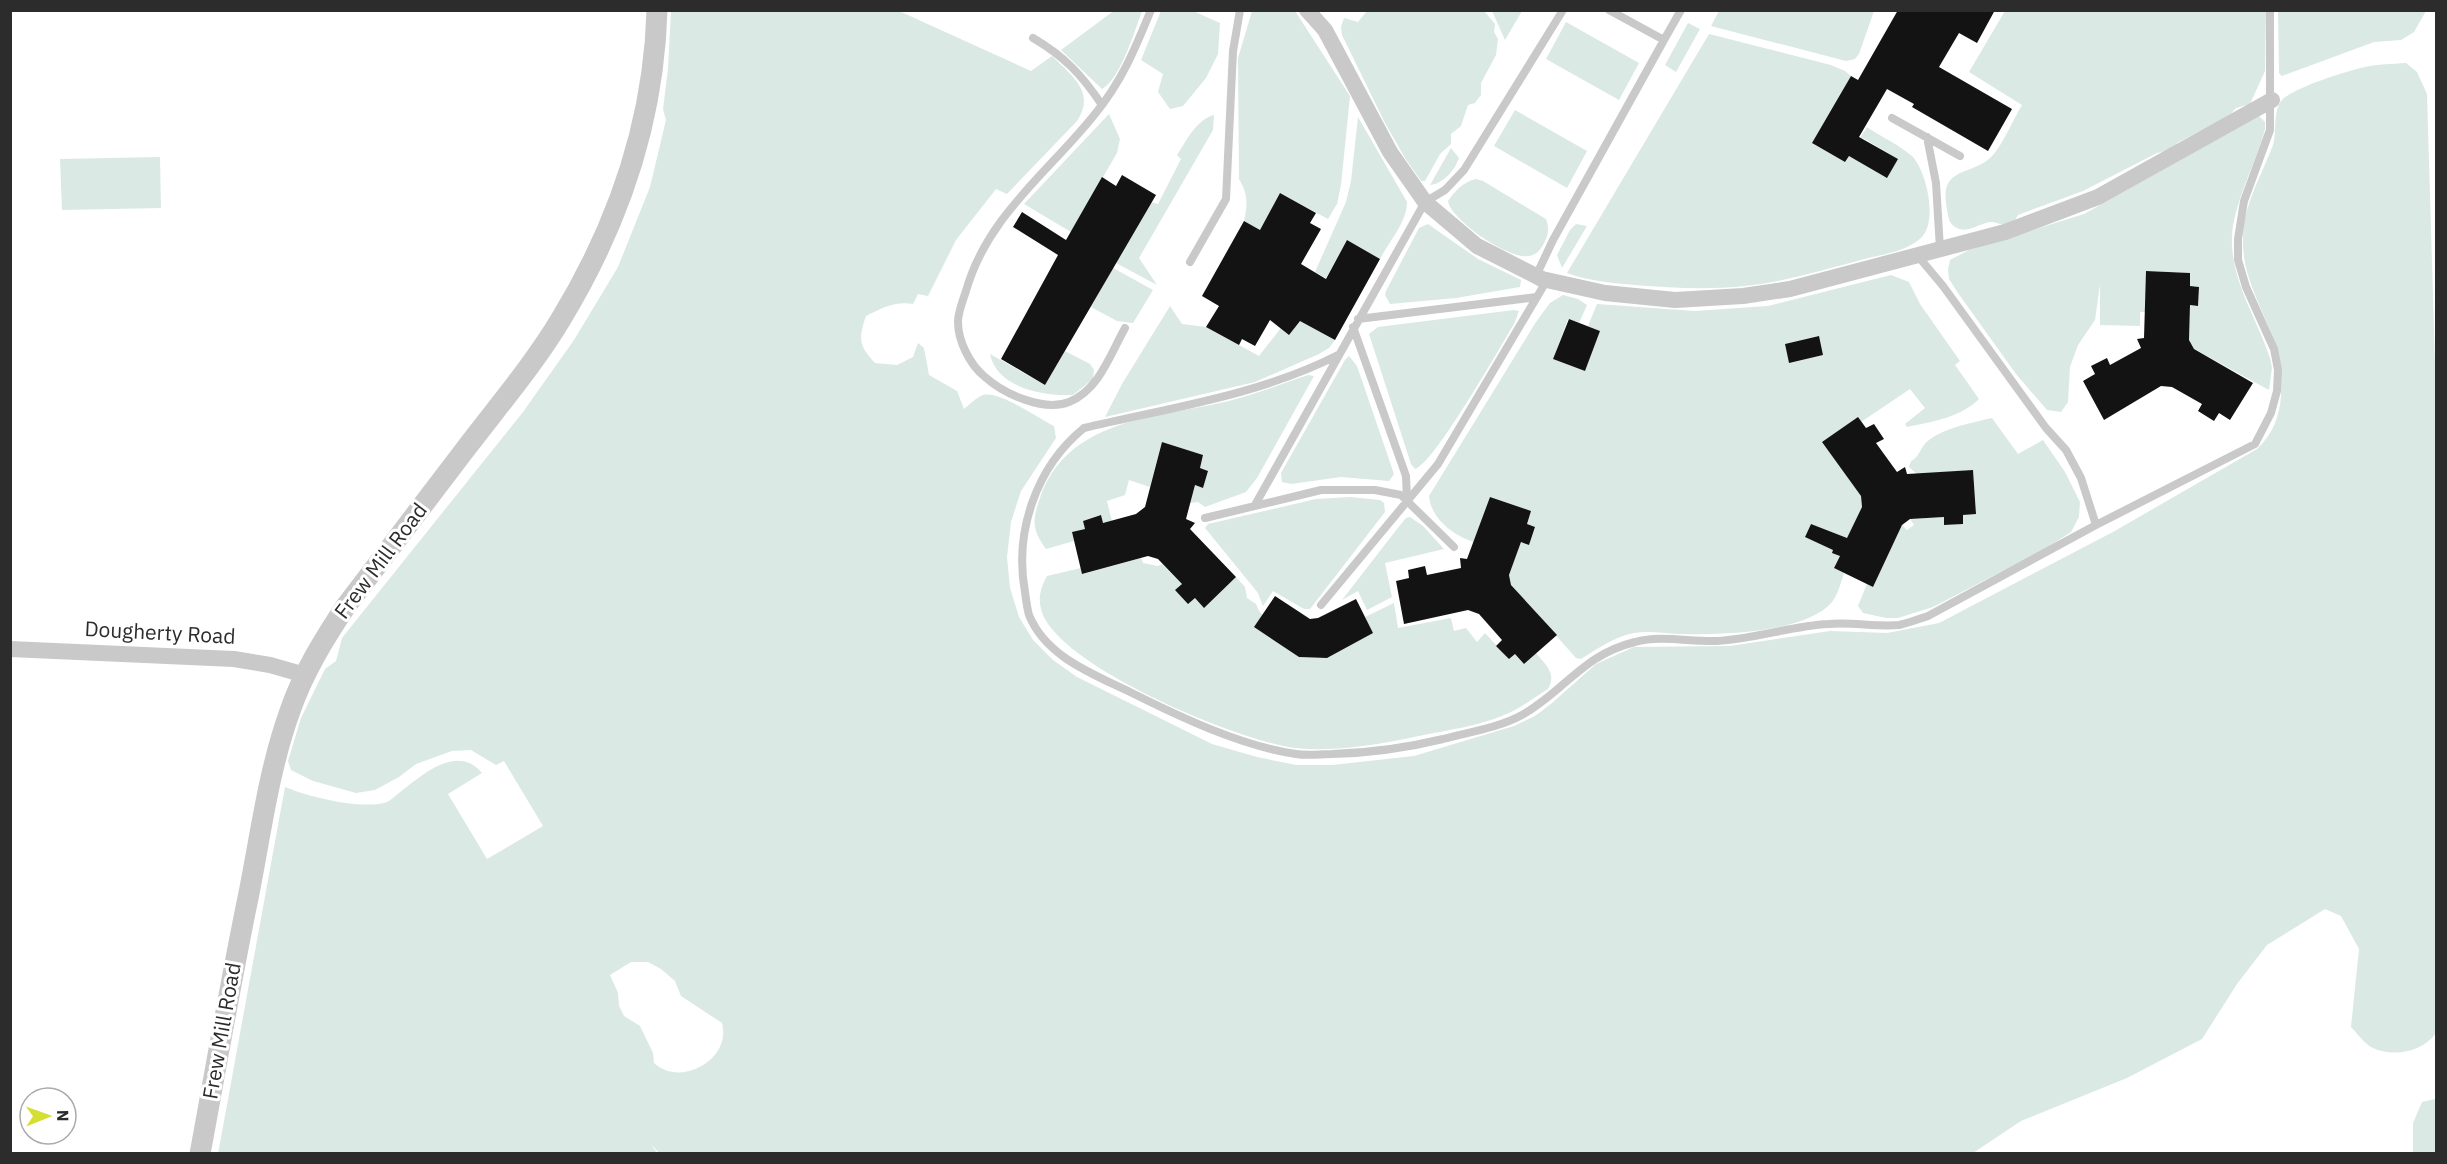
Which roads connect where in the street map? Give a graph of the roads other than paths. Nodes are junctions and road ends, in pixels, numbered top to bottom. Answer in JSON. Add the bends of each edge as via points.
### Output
{"nodes":[{"id":1,"x":657,"y":10,"type":"edge"},
{"id":2,"x":1151,"y":10,"type":"edge"},
{"id":3,"x":1240,"y":10,"type":"edge"},
{"id":4,"x":1563,"y":10,"type":"edge"},
{"id":5,"x":1608,"y":10,"type":"edge"},
{"id":6,"x":1681,"y":10,"type":"edge"},
{"id":7,"x":2270,"y":10,"type":"edge"},
{"id":8,"x":1315,"y":14,"type":"edge"},
{"id":9,"x":1033,"y":38,"type":"dead end"},
{"id":10,"x":1664,"y":40,"type":"junction"},
{"id":11,"x":2272,"y":100,"type":"junction"},
{"id":12,"x":1102,"y":105,"type":"junction"},
{"id":13,"x":1892,"y":118,"type":"dead end"},
{"id":14,"x":1927,"y":137,"type":"junction"},
{"id":15,"x":1960,"y":156,"type":"dead end"},
{"id":16,"x":1425,"y":202,"type":"junction"},
{"id":17,"x":1940,"y":249,"type":"junction"},
{"id":18,"x":1917,"y":255,"type":"junction"},
{"id":19,"x":1190,"y":262,"type":"dead end"},
{"id":20,"x":1541,"y":278,"type":"junction"},
{"id":21,"x":1537,"y":297,"type":"junction"},
{"id":22,"x":1358,"y":319,"type":"junction"},
{"id":23,"x":1353,"y":327,"type":"junction"},
{"id":24,"x":1125,"y":328,"type":"dead end"},
{"id":25,"x":1338,"y":355,"type":"junction"},
{"id":26,"x":1407,"y":499,"type":"junction"},
{"id":27,"x":1255,"y":505,"type":"junction"},
{"id":28,"x":1205,"y":519,"type":"dead end"},
{"id":29,"x":2096,"y":525,"type":"junction"},
{"id":30,"x":1454,"y":547,"type":"dead end"},
{"id":31,"x":1321,"y":605,"type":"dead end"},
{"id":32,"x":10,"y":649,"type":"edge"},
{"id":33,"x":305,"y":675,"type":"junction"},
{"id":34,"x":200,"y":1154,"type":"edge"}],
"edges":[{"from":1,"to":33,"type":"street","name":"Frew Mill Road","via":[[652,79],[643,128],[611,224],[587,274],[530,366],[346,606]]},
{"from":2,"to":12,"type":"lane","via":[[1122,77]]},
{"from":3,"to":19,"type":"lane","via":[[1233,51],[1226,199]]},
{"from":4,"to":16,"type":"lane","via":[[1464,170],[1445,190]]},
{"from":5,"to":10,"type":"lane"},
{"from":6,"to":10,"type":"lane"},
{"from":7,"to":11,"type":"lane"},
{"from":8,"to":16,"type":"street","via":[[1390,152]]},
{"from":9,"to":12,"type":"lane","via":[[1057,52],[1086,80]]},
{"from":10,"to":20,"type":"lane","via":[[1553,240]]},
{"from":11,"to":17,"type":"street","via":[[2098,197],[2005,232]]},
{"from":11,"to":29,"type":"lane","via":[[2270,130],[2244,201],[2238,239],[2238,260],[2246,287],[2274,349],[2278,370],[2271,413],[2255,444]]},
{"from":12,"to":24,"type":"lane","via":[[995,227],[973,267],[958,321],[963,348],[984,377],[1025,401],[1053,406],[1069,402],[1094,386]]},
{"from":13,"to":14,"type":"lane"},
{"from":14,"to":15,"type":"lane"},
{"from":14,"to":17,"type":"lane","via":[[1936,183]]},
{"from":16,"to":20,"type":"street","via":[[1477,246]]},
{"from":16,"to":22,"type":"lane"},
{"from":17,"to":18,"type":"street"},
{"from":18,"to":20,"type":"street","via":[[1790,289],[1743,296],[1675,300],[1605,293]]},
{"from":18,"to":29,"type":"lane","via":[[2066,450],[2081,478]]},
{"from":20,"to":21,"type":"lane"},
{"from":21,"to":22,"type":"lane"},
{"from":21,"to":26,"type":"lane","via":[[1438,464]]},
{"from":22,"to":23,"type":"lane"},
{"from":23,"to":25,"type":"lane"},
{"from":23,"to":26,"type":"lane","via":[[1406,476]]},
{"from":25,"to":27,"type":"lane"},
{"from":25,"to":29,"type":"lane","via":[[1266,384],[1084,428],[1069,440],[1046,475],[1026,517],[1021,567],[1029,615],[1058,654],[1144,699],[1270,749],[1300,755],[1381,752],[1503,724],[1548,698],[1575,671],[1604,652],[1636,641],[1716,641],[1829,624],[1901,625],[1928,616]]},
{"from":26,"to":27,"type":"lane","via":[[1352,489],[1321,490]]},
{"from":26,"to":30,"type":"lane"},
{"from":26,"to":31,"type":"lane"},
{"from":27,"to":28,"type":"lane"},
{"from":32,"to":33,"type":"street","name":"Dougherty Road","via":[[234,659]]},
{"from":33,"to":34,"type":"street","name":"Frew Mill Road","via":[[273,774]]}]}
